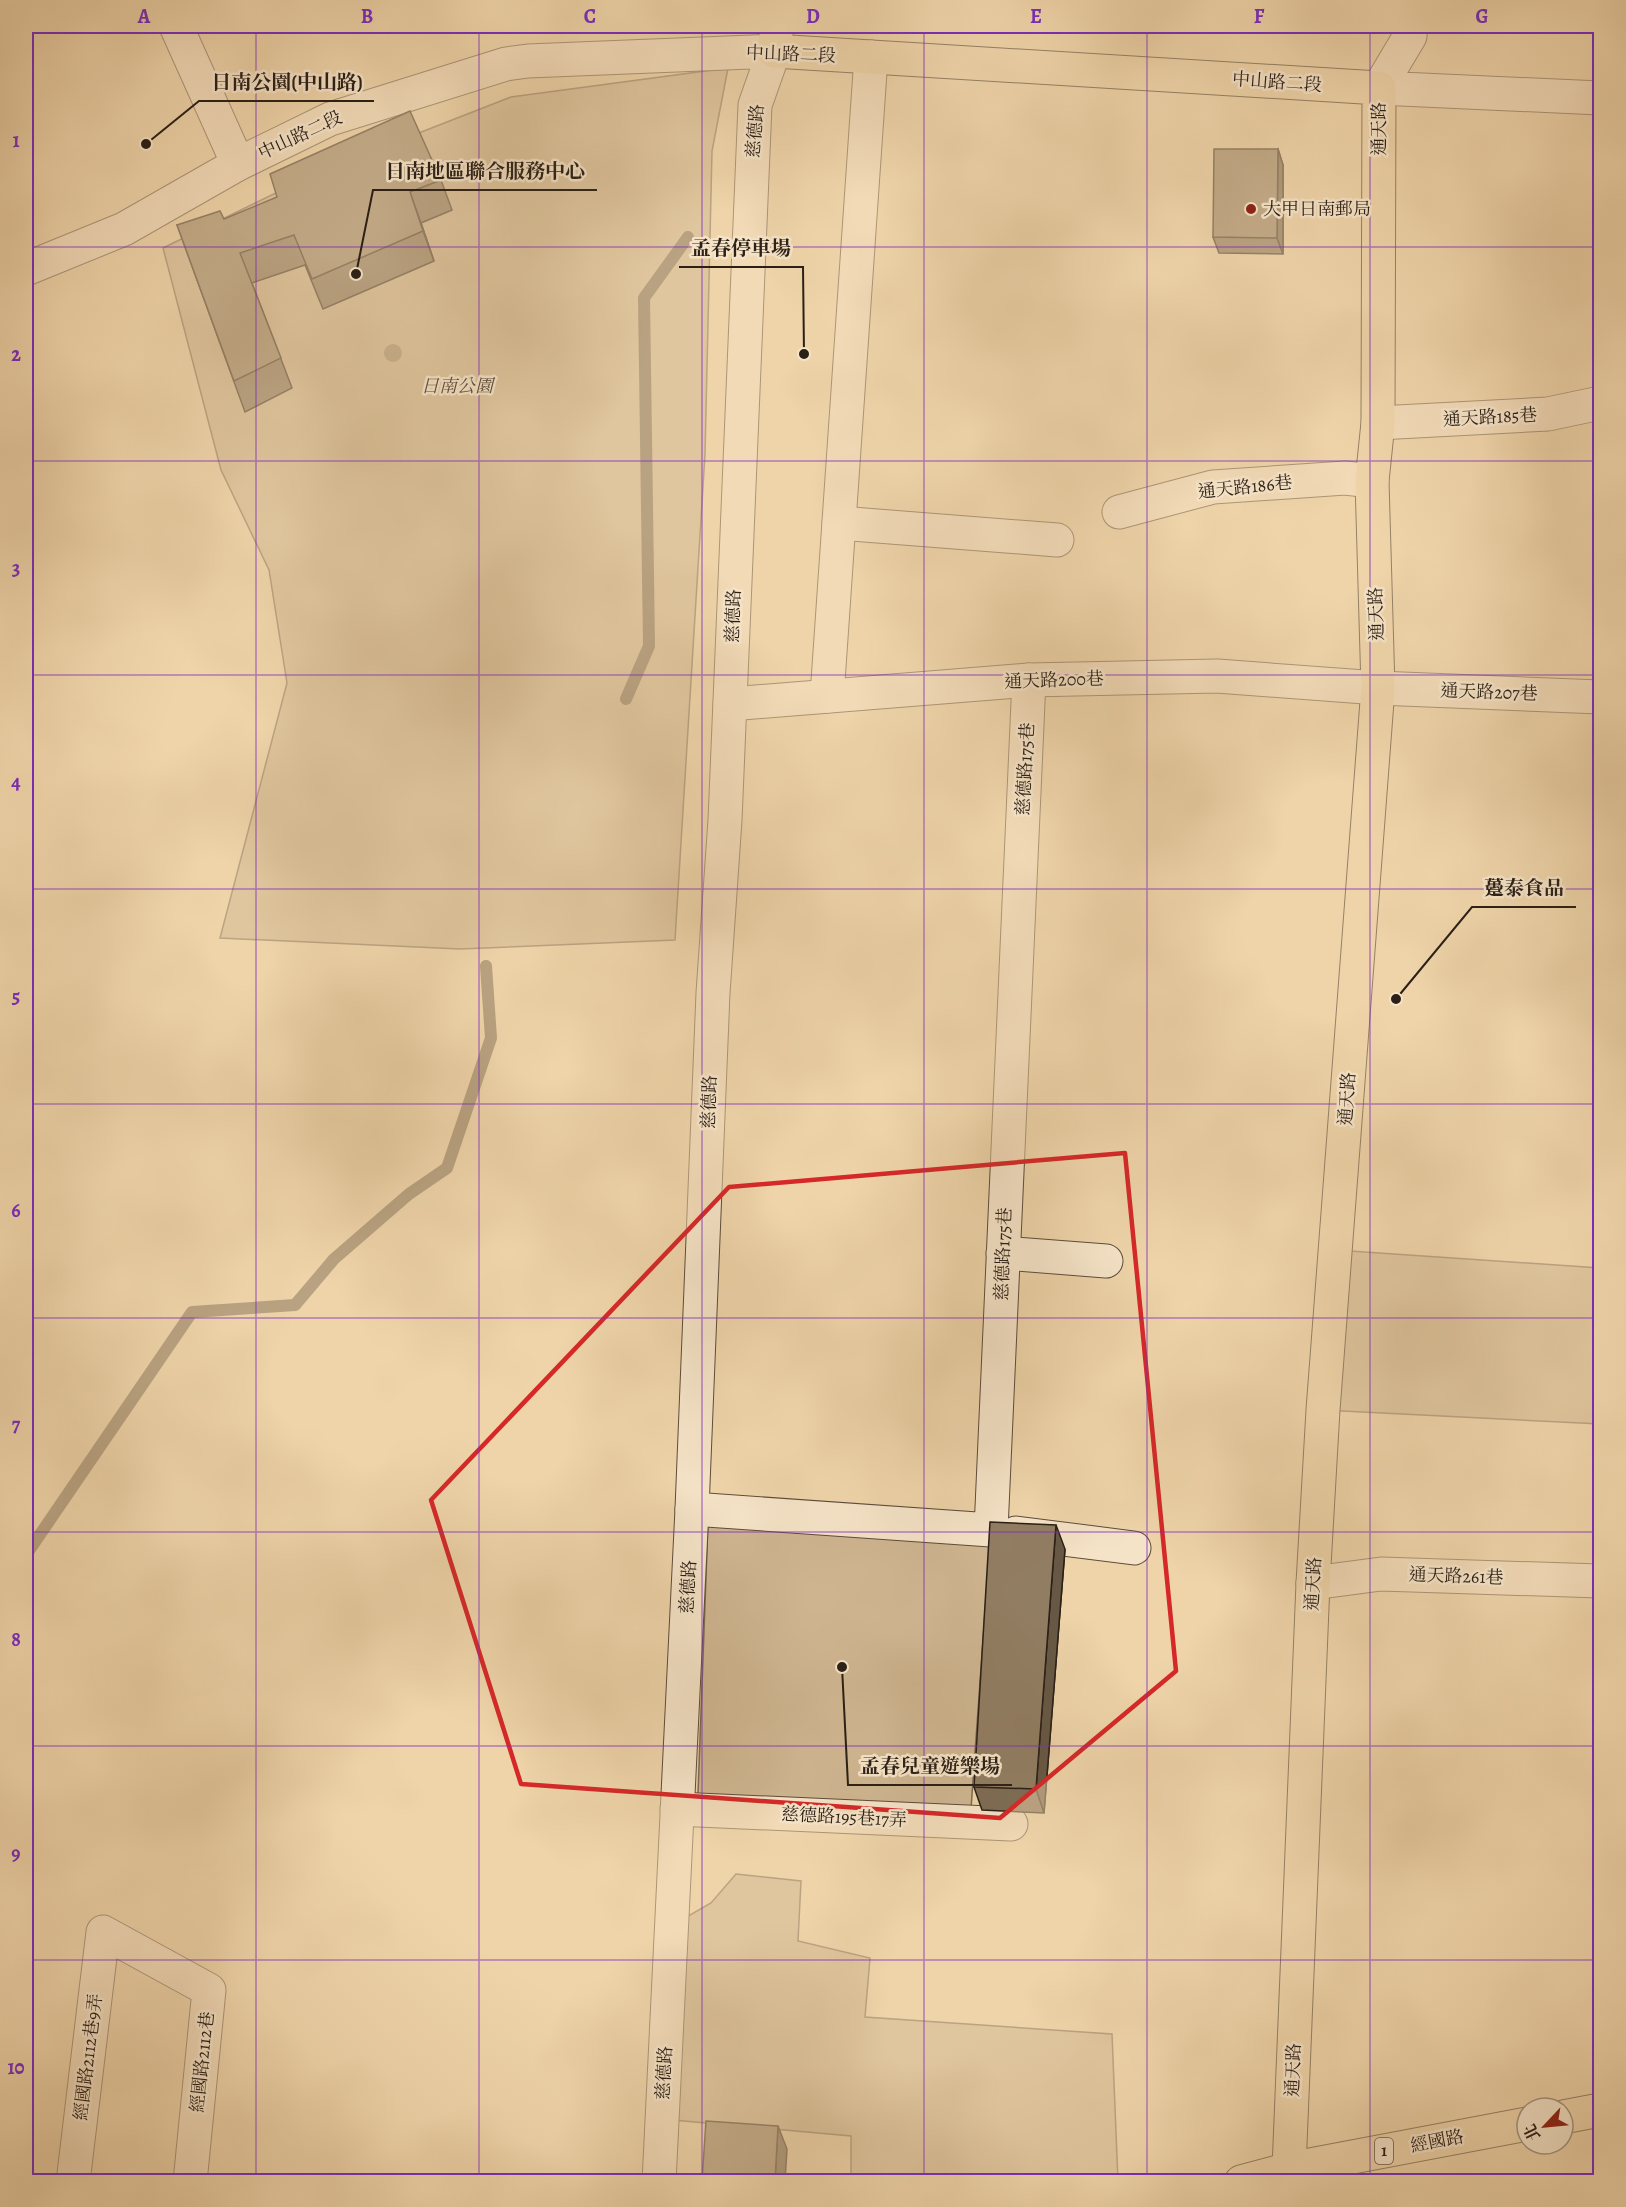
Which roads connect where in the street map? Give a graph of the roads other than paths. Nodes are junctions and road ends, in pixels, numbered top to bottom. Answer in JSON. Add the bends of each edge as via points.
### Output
{"nodes":[{"id":1,"x":176,"y":26,"type":"edge"},
{"id":2,"x":1406,"y":26,"type":"edge"},
{"id":3,"x":776,"y":38,"type":"edge"},
{"id":4,"x":660,"y":40,"type":"edge"},
{"id":5,"x":871,"y":57,"type":"junction"},
{"id":6,"x":1379,"y":88,"type":"junction"},
{"id":7,"x":1600,"y":98,"type":"edge"},
{"id":8,"x":238,"y":164,"type":"junction"},
{"id":9,"x":26,"y":269,"type":"edge"},
{"id":10,"x":1600,"y":403,"type":"edge"},
{"id":11,"x":1378,"y":423,"type":"junction"},
{"id":12,"x":1372,"y":481,"type":"junction"},
{"id":13,"x":1119,"y":512,"type":"dead end"},
{"id":14,"x":839,"y":523,"type":"junction"},
{"id":15,"x":1057,"y":540,"type":"dead end"},
{"id":16,"x":1029,"y":680,"type":"junction"},
{"id":17,"x":1378,"y":687,"type":"junction"},
{"id":18,"x":827,"y":696,"type":"junction"},
{"id":19,"x":1600,"y":697,"type":"edge"},
{"id":20,"x":730,"y":704,"type":"junction"},
{"id":21,"x":1003,"y":1253,"type":"junction"},
{"id":22,"x":1106,"y":1261,"type":"dead end"},
{"id":23,"x":692,"y":1509,"type":"junction"},
{"id":24,"x":991,"y":1530,"type":"junction"},
{"id":25,"x":1134,"y":1548,"type":"dead end"},
{"id":26,"x":1600,"y":1581,"type":"edge"},
{"id":27,"x":1313,"y":1583,"type":"junction"},
{"id":28,"x":677,"y":1809,"type":"junction"},
{"id":29,"x":1011,"y":1824,"type":"dead end"},
{"id":30,"x":104,"y":1932,"type":"joint"},
{"id":31,"x":1600,"y":2110,"type":"edge"},
{"id":32,"x":1575,"y":2115,"type":"edge"},
{"id":33,"x":1515,"y":2127,"type":"edge"},
{"id":34,"x":1290,"y":2175,"type":"edge"},
{"id":35,"x":74,"y":2181,"type":"edge"},
{"id":36,"x":190,"y":2181,"type":"edge"},
{"id":37,"x":659,"y":2181,"type":"edge"},
{"id":38,"x":1241,"y":2181,"type":"edge"}],
"edges":[{"from":1,"to":8,"type":"street"},
{"from":2,"to":6,"type":"street","name":"通天路","via":[[1410,36]]},
{"from":3,"to":4,"type":"street","name":"中山路二段"},
{"from":3,"to":5,"type":"main road","name":"中山路二段"},
{"from":3,"to":20,"type":"street","name":"慈德路","via":[[755,105]]},
{"from":4,"to":8,"type":"street","name":"中山路二段","via":[[507,64],[330,119]]},
{"from":5,"to":6,"type":"main road","name":"中山路二段"},
{"from":5,"to":14,"type":"street"},
{"from":6,"to":7,"type":"street","name":"中山路二段"},
{"from":6,"to":11,"type":"main road","name":"通天路"},
{"from":8,"to":9,"type":"street","name":"中山路二段","via":[[124,229]]},
{"from":10,"to":11,"type":"street","name":"通天路185巷","via":[[1548,414]]},
{"from":11,"to":12,"type":"main road","name":"通天路"},
{"from":12,"to":13,"type":"street","name":"通天路186巷","via":[[1345,478],[1214,487]]},
{"from":12,"to":17,"type":"main road","name":"通天路"},
{"from":14,"to":15,"type":"street"},
{"from":14,"to":18,"type":"street"},
{"from":16,"to":17,"type":"street","name":"通天路200巷","via":[[1217,676]]},
{"from":16,"to":18,"type":"street","name":"通天路200巷"},
{"from":16,"to":21,"type":"street","name":"慈德路175巷"},
{"from":17,"to":19,"type":"street","name":"通天路207巷"},
{"from":17,"to":27,"type":"main road","name":"通天路"},
{"from":18,"to":20,"type":"street","name":"通天路200巷"},
{"from":20,"to":23,"type":"street","name":"慈德路"},
{"from":21,"to":22,"type":"street"},
{"from":21,"to":24,"type":"street","name":"慈德路175巷"},
{"from":23,"to":24,"type":"street"},
{"from":23,"to":28,"type":"street","name":"慈德路"},
{"from":24,"to":25,"type":"street"},
{"from":26,"to":27,"type":"street","name":"通天路261巷","via":[[1381,1574]]},
{"from":27,"to":34,"type":"main road","name":"通天路"},
{"from":28,"to":29,"type":"street","name":"慈德路195巷17弄"},
{"from":28,"to":37,"type":"street","name":"慈德路"},
{"from":30,"to":35,"type":"street","name":"經國路2112巷9弄"},
{"from":30,"to":36,"type":"street","name":"經國路2112巷","via":[[209,1990]]},
{"from":31,"to":32,"type":"main road"},
{"from":33,"to":34,"type":"main road","name":"經國路","number":"1"},
{"from":34,"to":38,"type":"main road","name":"經國路","number":"1"}]}
